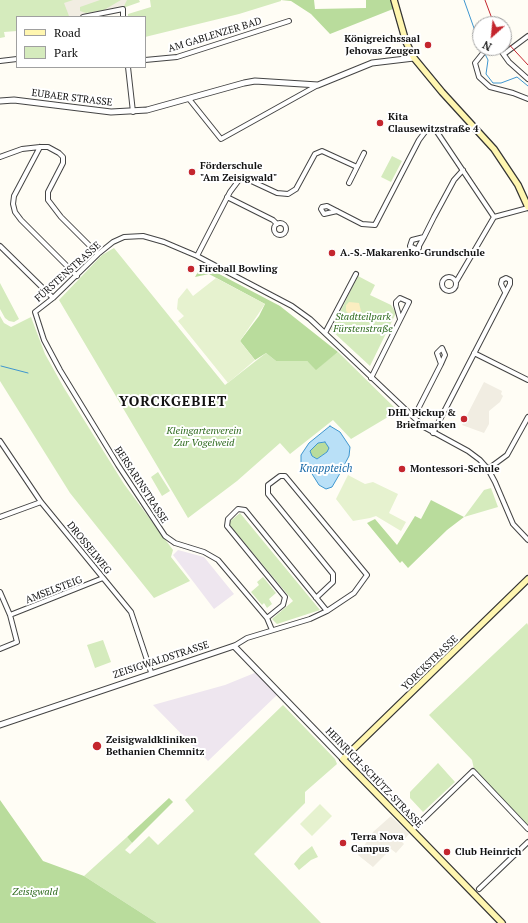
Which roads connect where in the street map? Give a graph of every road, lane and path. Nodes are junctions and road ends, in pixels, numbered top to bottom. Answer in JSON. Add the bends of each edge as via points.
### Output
{"nodes":[{"id":1,"x":394,"y":0,"type":"edge"},
{"id":2,"x":88,"y":16,"type":"edge"},
{"id":3,"x":123,"y":16,"type":"edge"},
{"id":4,"x":289,"y":21,"type":"dead end"},
{"id":5,"x":528,"y":36,"type":"edge"},
{"id":6,"x":512,"y":48,"type":"edge"},
{"id":7,"x":479,"y":56,"type":"edge"},
{"id":8,"x":505,"y":56,"type":"edge"},
{"id":9,"x":414,"y":58,"type":"junction"},
{"id":10,"x":16,"y":59,"type":"edge"},
{"id":11,"x":146,"y":60,"type":"edge"},
{"id":12,"x":0,"y":61,"type":"edge"},
{"id":13,"x":128,"y":68,"type":"edge"},
{"id":14,"x":528,"y":79,"type":"edge"},
{"id":15,"x":318,"y":85,"type":"junction"},
{"id":16,"x":189,"y":99,"type":"junction"},
{"id":17,"x":0,"y":100,"type":"edge"},
{"id":18,"x":528,"y":100,"type":"edge"},
{"id":19,"x":133,"y":112,"type":"junction"},
{"id":20,"x":40,"y":147,"type":"junction"},
{"id":21,"x":364,"y":153,"type":"dead end"},
{"id":22,"x":0,"y":156,"type":"edge"},
{"id":23,"x":357,"y":167,"type":"junction"},
{"id":24,"x":463,"y":170,"type":"junction"},
{"id":25,"x":349,"y":183,"type":"dead end"},
{"id":26,"x":227,"y":197,"type":"junction"},
{"id":27,"x":528,"y":207,"type":"edge"},
{"id":28,"x":337,"y":211,"type":"dead end"},
{"id":29,"x":494,"y":217,"type":"junction"},
{"id":30,"x":277,"y":224,"type":"dead end"},
{"id":31,"x":424,"y":237,"type":"dead end"},
{"id":32,"x":0,"y":246,"type":"edge"},
{"id":33,"x":98,"y":254,"type":"junction"},
{"id":34,"x":197,"y":256,"type":"junction"},
{"id":35,"x":356,"y":274,"type":"dead end"},
{"id":36,"x":77,"y":276,"type":"junction"},
{"id":37,"x":456,"y":282,"type":"dead end"},
{"id":38,"x":505,"y":292,"type":"dead end"},
{"id":39,"x":53,"y":298,"type":"junction"},
{"id":40,"x":35,"y":312,"type":"joint"},
{"id":41,"x":400,"y":319,"type":"junction"},
{"id":42,"x":325,"y":333,"type":"junction"},
{"id":43,"x":474,"y":353,"type":"junction"},
{"id":44,"x":441,"y":364,"type":"dead end"},
{"id":45,"x":371,"y":378,"type":"junction"},
{"id":46,"x":528,"y":380,"type":"edge"},
{"id":47,"x":414,"y":417,"type":"junction"},
{"id":48,"x":528,"y":417,"type":"edge"},
{"id":49,"x":433,"y":433,"type":"junction"},
{"id":50,"x":0,"y":442,"type":"edge"},
{"id":51,"x":1,"y":447,"type":"edge"},
{"id":52,"x":488,"y":469,"type":"junction"},
{"id":53,"x":41,"y":502,"type":"junction"},
{"id":54,"x":0,"y":517,"type":"edge"},
{"id":55,"x":528,"y":540,"type":"edge"},
{"id":56,"x":103,"y":578,"type":"junction"},
{"id":57,"x":528,"y":579,"type":"edge"},
{"id":58,"x":0,"y":592,"type":"edge"},
{"id":59,"x":316,"y":598,"type":"junction"},
{"id":60,"x":327,"y":611,"type":"junction"},
{"id":61,"x":10,"y":615,"type":"junction"},
{"id":62,"x":267,"y":618,"type":"junction"},
{"id":63,"x":272,"y":630,"type":"junction"},
{"id":64,"x":234,"y":646,"type":"junction"},
{"id":65,"x":0,"y":649,"type":"edge"},
{"id":66,"x":151,"y":672,"type":"junction"},
{"id":67,"x":0,"y":725,"type":"edge"},
{"id":68,"x":343,"y":759,"type":"junction"},
{"id":69,"x":528,"y":829,"type":"edge"},
{"id":70,"x":412,"y":830,"type":"junction"},
{"id":71,"x":528,"y":842,"type":"edge"},
{"id":72,"x":479,"y":890,"type":"dead end"},
{"id":73,"x":502,"y":923,"type":"edge"}],
"edges":[{"from":1,"to":9,"type":"main road","via":[[406,42]]},
{"from":2,"to":3,"type":"street","via":[[123,9]]},
{"from":4,"to":11,"type":"street","name":"AM GABLENZER BAD","via":[[177,57]]},
{"from":5,"to":6,"type":"street"},
{"from":7,"to":18,"type":"street","via":[[475,63],[476,71],[484,83]]},
{"from":8,"to":14,"type":"street"},
{"from":9,"to":15,"type":"street","name":"EUBAER STRASSE","via":[[372,63]]},
{"from":9,"to":27,"type":"main road","via":[[494,149],[518,185]]},
{"from":10,"to":12,"type":"street"},
{"from":13,"to":19,"type":"street"},
{"from":15,"to":16,"type":"street","name":"EUBAER STRASSE","via":[[255,81]]},
{"from":15,"to":16,"type":"street","name":"EUBAER STRASSE","via":[[221,139]]},
{"from":16,"to":19,"type":"street","name":"EUBAER STRASSE"},
{"from":17,"to":19,"type":"street","name":"EUBAER STRASSE"},
{"from":20,"to":22,"type":"street"},
{"from":20,"to":33,"type":"street","via":[[54,149],[63,157],[63,163],[48,192],[49,203]]},
{"from":20,"to":36,"type":"street","via":[[14,196],[15,212]]},
{"from":21,"to":23,"type":"street"},
{"from":23,"to":25,"type":"street"},
{"from":23,"to":26,"type":"street","via":[[326,151],[318,152],[313,156],[293,192],[277,193],[247,179],[239,180]]},
{"from":24,"to":28,"type":"street","via":[[435,129],[429,128],[420,140],[375,225],[362,224]]},
{"from":24,"to":29,"type":"street"},
{"from":24,"to":31,"type":"street","via":[[454,180]]},
{"from":26,"to":30,"type":"street"},
{"from":26,"to":34,"type":"street"},
{"from":27,"to":29,"type":"street"},
{"from":29,"to":37,"type":"street"},
{"from":32,"to":39,"type":"street"},
{"from":33,"to":34,"type":"street","name":"FÜRSTENSTRASSE","via":[[124,237],[144,236]]},
{"from":33,"to":36,"type":"street","name":"FÜRSTENSTRASSE"},
{"from":34,"to":42,"type":"street","name":"FÜRSTENSTRASSE","via":[[292,306]]},
{"from":35,"to":42,"type":"street"},
{"from":36,"to":39,"type":"street","name":"FÜRSTENSTRASSE"},
{"from":38,"to":43,"type":"street"},
{"from":39,"to":40,"type":"street","name":"FÜRSTENSTRASSE"},
{"from":40,"to":62,"type":"street","name":"BERSARINSTRASSE","via":[[51,354],[118,465],[165,536],[175,543],[204,552],[218,560]]},
{"from":41,"to":41,"type":"street","via":[[409,302],[400,298],[396,302]]},
{"from":41,"to":45,"type":"street"},
{"from":42,"to":45,"type":"street","name":"FÜRSTENSTRASSE"},
{"from":43,"to":46,"type":"street"},
{"from":43,"to":49,"type":"street"},
{"from":44,"to":47,"type":"street"},
{"from":45,"to":47,"type":"street","name":"FÜRSTENSTRASSE"},
{"from":47,"to":49,"type":"street","name":"FÜRSTENSTRASSE"},
{"from":48,"to":52,"type":"street","via":[[511,449]]},
{"from":49,"to":52,"type":"street","name":"FÜRSTENSTRASSE","via":[[468,451]]},
{"from":50,"to":51,"type":"street","name":"DROSSELWEG"},
{"from":51,"to":53,"type":"street","name":"DROSSELWEG"},
{"from":52,"to":55,"type":"street","name":"FÜRSTENSTRASSE","via":[[512,524]]},
{"from":53,"to":54,"type":"street"},
{"from":53,"to":56,"type":"street","name":"DROSSELWEG"},
{"from":56,"to":61,"type":"street","name":"AMSELSTEIG"},
{"from":56,"to":66,"type":"street","name":"DROSSELWEG","via":[[131,612]]},
{"from":57,"to":68,"type":"main road","name":"YORCKSTRASSE"},
{"from":58,"to":61,"type":"street"},
{"from":59,"to":60,"type":"street"},
{"from":59,"to":60,"type":"street","name":"ZEISIGWALDSTRASSE","via":[[333,582],[333,574],[268,494],[268,485],[276,478],[285,476],[367,575],[354,593]]},
{"from":59,"to":62,"type":"street","via":[[244,510],[238,509],[228,519],[228,526],[285,596],[283,605]]},
{"from":60,"to":63,"type":"street","name":"ZEISIGWALDSTRASSE","via":[[310,619]]},
{"from":61,"to":65,"type":"street","via":[[17,642]]},
{"from":62,"to":63,"type":"street","name":"BERSARINSTRASSE"},
{"from":63,"to":64,"type":"street","name":"ZEISIGWALDSTRASSE","via":[[242,640]]},
{"from":64,"to":66,"type":"street","name":"ZEISIGWALDSTRASSE"},
{"from":64,"to":68,"type":"street","name":"HEINRICH-SCHÜTZ-STRASSE"},
{"from":66,"to":67,"type":"street","name":"ZEISIGWALDSTRASSE"},
{"from":68,"to":70,"type":"main road","name":"HEINRICH-SCHÜTZ-STRASSE"},
{"from":69,"to":70,"type":"street","via":[[473,772]]},
{"from":70,"to":73,"type":"main road","name":"HEINRICH-SCHÜTZ-STRASSE"},
{"from":71,"to":72,"type":"street"}]}
